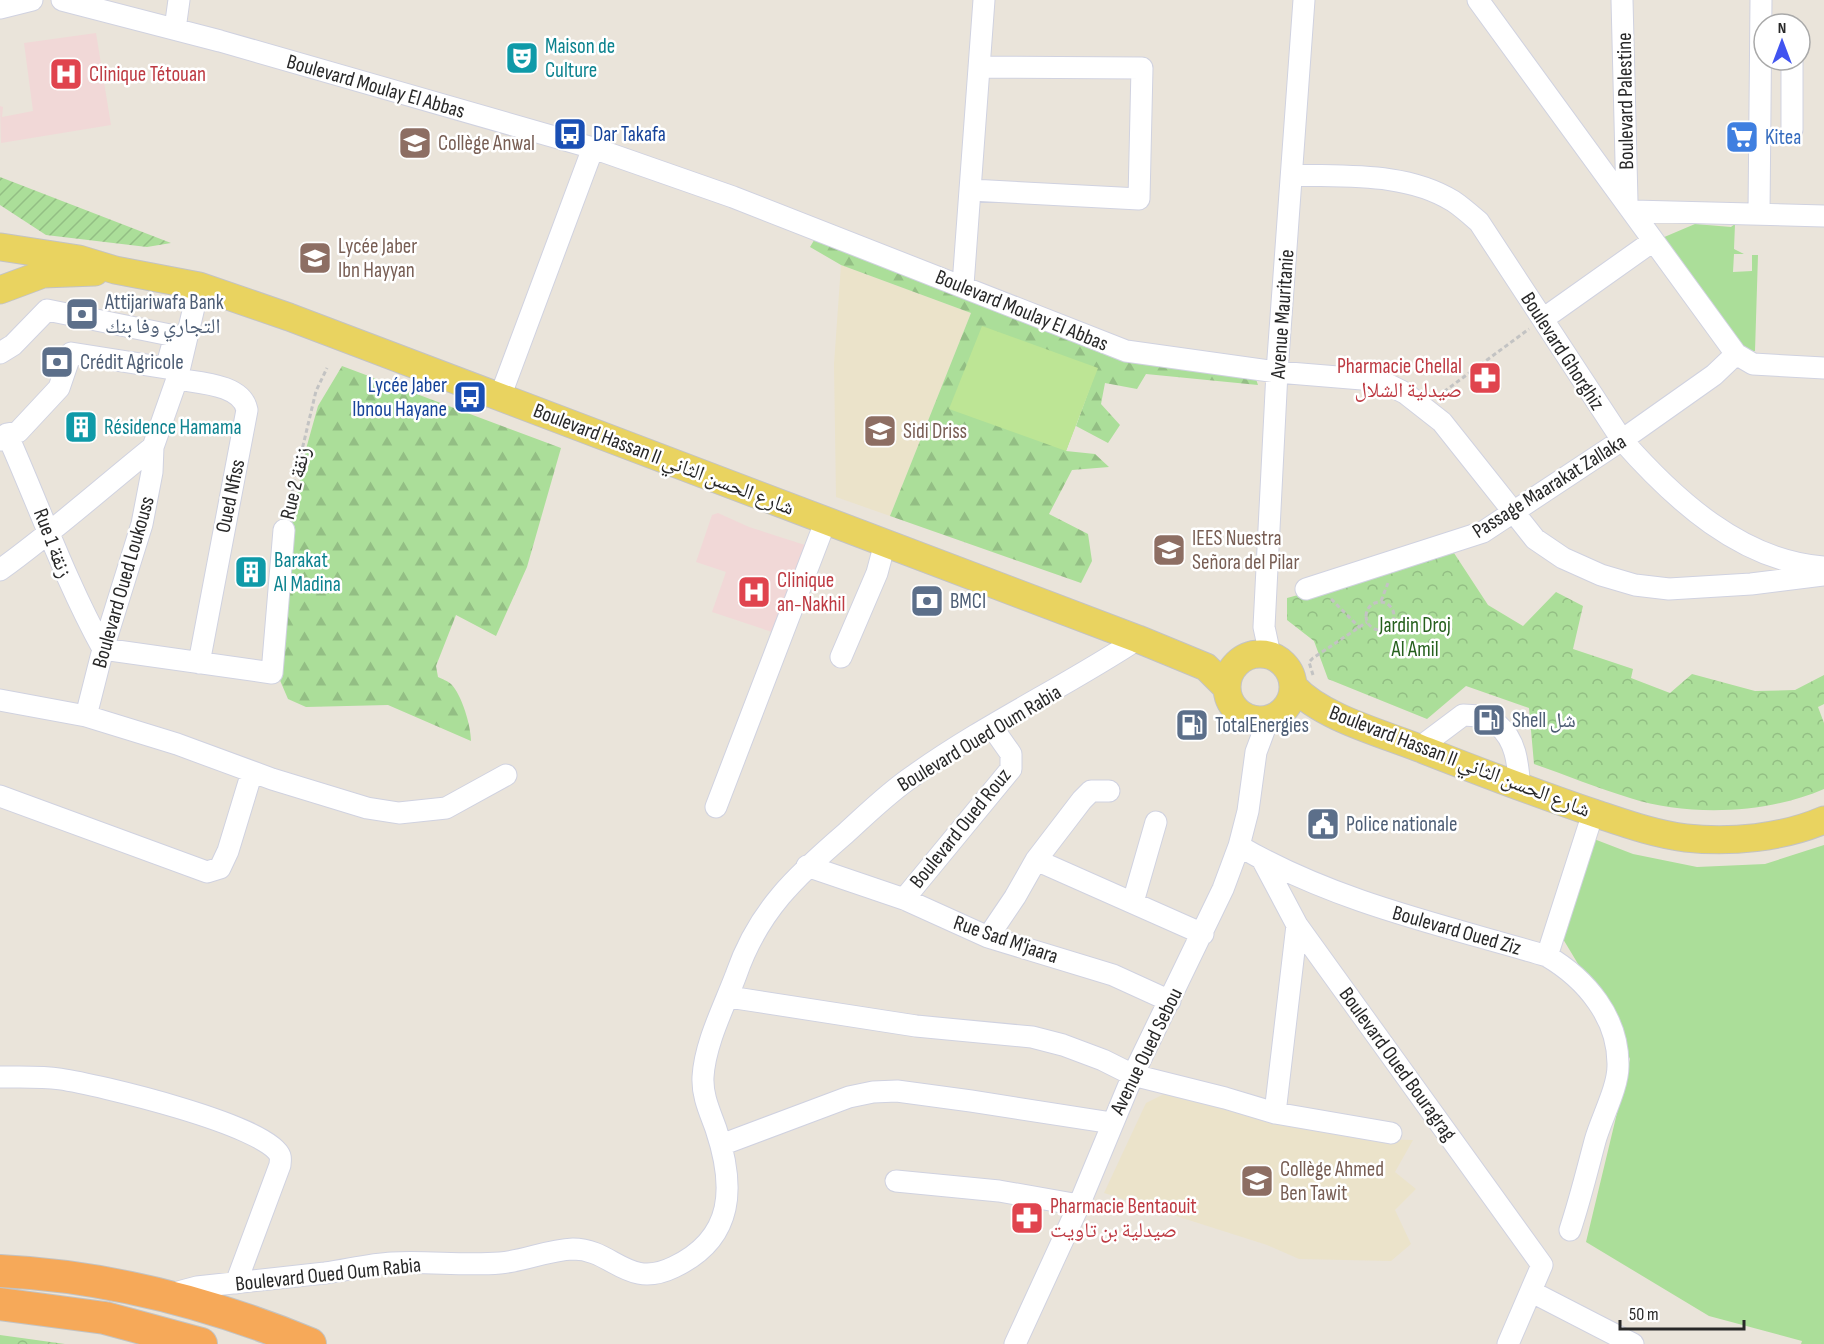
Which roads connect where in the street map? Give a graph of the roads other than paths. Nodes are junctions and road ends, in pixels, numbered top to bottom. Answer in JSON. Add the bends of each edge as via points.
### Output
{"nodes":[{"id":1,"x":32,"y":0,"type":"edge"},
{"id":2,"x":62,"y":0,"type":"edge"},
{"id":3,"x":179,"y":0,"type":"edge"},
{"id":4,"x":984,"y":0,"type":"edge"},
{"id":5,"x":1304,"y":0,"type":"edge"},
{"id":6,"x":1478,"y":0,"type":"edge"},
{"id":7,"x":1622,"y":0,"type":"edge"},
{"id":8,"x":0,"y":8,"type":"edge"},
{"id":9,"x":175,"y":29,"type":"junction"},
{"id":10,"x":979,"y":67,"type":"junction"},
{"id":11,"x":1762,"y":72,"type":"edge"},
{"id":12,"x":1792,"y":72,"type":"edge"},
{"id":13,"x":1792,"y":130,"type":"dead end"},
{"id":14,"x":592,"y":148,"type":"junction"},
{"id":15,"x":1293,"y":175,"type":"junction"},
{"id":16,"x":971,"y":190,"type":"junction"},
{"id":17,"x":1630,"y":206,"type":"junction"},
{"id":18,"x":1759,"y":214,"type":"junction"},
{"id":19,"x":1824,"y":216,"type":"edge"},
{"id":20,"x":1653,"y":241,"type":"junction"},
{"id":21,"x":1,"y":246,"type":"edge"},
{"id":22,"x":115,"y":270,"type":"junction"},
{"id":23,"x":0,"y":280,"type":"edge"},
{"id":24,"x":963,"y":285,"type":"junction"},
{"id":25,"x":199,"y":286,"type":"junction"},
{"id":26,"x":0,"y":290,"type":"edge"},
{"id":27,"x":1543,"y":319,"type":"junction"},
{"id":28,"x":0,"y":353,"type":"edge"},
{"id":29,"x":1736,"y":354,"type":"junction"},
{"id":30,"x":1824,"y":368,"type":"edge"},
{"id":31,"x":1277,"y":372,"type":"junction"},
{"id":32,"x":177,"y":379,"type":"junction"},
{"id":33,"x":500,"y":397,"type":"junction"},
{"id":34,"x":3,"y":437,"type":"edge"},
{"id":35,"x":1622,"y":440,"type":"junction"},
{"id":36,"x":153,"y":447,"type":"junction"},
{"id":37,"x":1513,"y":514,"type":"junction"},
{"id":38,"x":826,"y":520,"type":"junction"},
{"id":39,"x":284,"y":530,"type":"road end"},
{"id":40,"x":51,"y":534,"type":"junction"},
{"id":41,"x":885,"y":543,"type":"junction"},
{"id":42,"x":1824,"y":567,"type":"edge"},
{"id":43,"x":0,"y":570,"type":"edge"},
{"id":44,"x":1824,"y":575,"type":"edge"},
{"id":45,"x":1314,"y":587,"type":"road end"},
{"id":46,"x":1138,"y":639,"type":"junction"},
{"id":47,"x":103,"y":649,"type":"junction"},
{"id":48,"x":841,"y":657,"type":"dead end"},
{"id":49,"x":1253,"y":657,"type":"junction"},
{"id":50,"x":199,"y":663,"type":"junction"},
{"id":51,"x":1206,"y":667,"type":"junction"},
{"id":52,"x":1226,"y":687,"type":"junction"},
{"id":53,"x":0,"y":700,"type":"edge"},
{"id":54,"x":1288,"y":706,"type":"junction"},
{"id":55,"x":86,"y":716,"type":"junction"},
{"id":56,"x":992,"y":727,"type":"junction"},
{"id":57,"x":1419,"y":748,"type":"junction"},
{"id":58,"x":252,"y":772,"type":"junction"},
{"id":59,"x":506,"y":775,"type":"dead end"},
{"id":60,"x":1520,"y":789,"type":"junction"},
{"id":61,"x":1109,"y":791,"type":"dead end"},
{"id":62,"x":0,"y":796,"type":"edge"},
{"id":63,"x":716,"y":807,"type":"dead end"},
{"id":64,"x":1593,"y":813,"type":"junction"},
{"id":65,"x":1824,"y":820,"type":"edge"},
{"id":66,"x":1156,"y":822,"type":"dead end"},
{"id":67,"x":1239,"y":846,"type":"junction"},
{"id":68,"x":1262,"y":859,"type":"junction"},
{"id":69,"x":1036,"y":860,"type":"junction"},
{"id":70,"x":807,"y":866,"type":"junction"},
{"id":71,"x":904,"y":899,"type":"junction"},
{"id":72,"x":1133,"y":902,"type":"junction"},
{"id":73,"x":1297,"y":925,"type":"junction"},
{"id":74,"x":1203,"y":934,"type":"junction"},
{"id":75,"x":988,"y":937,"type":"junction"},
{"id":76,"x":1547,"y":956,"type":"junction"},
{"id":77,"x":729,"y":997,"type":"junction"},
{"id":78,"x":1170,"y":1001,"type":"junction"},
{"id":79,"x":1133,"y":1076,"type":"junction"},
{"id":80,"x":0,"y":1077,"type":"edge"},
{"id":81,"x":1275,"y":1113,"type":"junction"},
{"id":82,"x":1112,"y":1123,"type":"junction"},
{"id":83,"x":1391,"y":1133,"type":"dead end"},
{"id":84,"x":721,"y":1145,"type":"junction"},
{"id":85,"x":896,"y":1181,"type":"dead end"},
{"id":86,"x":1079,"y":1205,"type":"junction"},
{"id":87,"x":1570,"y":1230,"type":"dead end"},
{"id":88,"x":0,"y":1271,"type":"edge"},
{"id":89,"x":236,"y":1283,"type":"junction"},
{"id":90,"x":1532,"y":1292,"type":"junction"},
{"id":91,"x":161,"y":1296,"type":"junction"},
{"id":92,"x":0,"y":1304,"type":"edge"},
{"id":93,"x":39,"y":1307,"type":"junction"},
{"id":94,"x":0,"y":1321,"type":"edge"},
{"id":95,"x":201,"y":1344,"type":"edge"},
{"id":96,"x":310,"y":1344,"type":"edge"},
{"id":97,"x":1015,"y":1344,"type":"edge"},
{"id":98,"x":1508,"y":1344,"type":"edge"},
{"id":99,"x":1633,"y":1344,"type":"edge"}],
"edges":[{"from":1,"to":8,"type":"street"},
{"from":2,"to":9,"type":"street","name":"Boulevard Moulay El Abbas"},
{"from":3,"to":9,"type":"street"},
{"from":4,"to":10,"type":"street"},
{"from":5,"to":15,"type":"street","name":"Avenue Mauritanie"},
{"from":6,"to":17,"type":"street"},
{"from":7,"to":17,"type":"street","name":"Boulevard Palestine"},
{"from":9,"to":14,"type":"street","name":"Boulevard Moulay El Abbas"},
{"from":10,"to":16,"type":"street"},
{"from":10,"to":16,"type":"street","via":[[1142,68],[1139,199]]},
{"from":11,"to":18,"type":"street"},
{"from":12,"to":13,"type":"street"},
{"from":14,"to":24,"type":"street","name":"Boulevard Moulay El Abbas"},
{"from":14,"to":33,"type":"street"},
{"from":15,"to":27,"type":"street","name":"Boulevard Ghorghiz","via":[[1379,178],[1453,201],[1479,222]]},
{"from":15,"to":31,"type":"street","name":"Avenue Mauritanie"},
{"from":16,"to":24,"type":"street"},
{"from":17,"to":18,"type":"street"},
{"from":17,"to":20,"type":"street"},
{"from":18,"to":19,"type":"street"},
{"from":20,"to":27,"type":"street"},
{"from":20,"to":29,"type":"street"},
{"from":21,"to":22,"type":"main road","name":"Boulevard Hassan II شارع الحسن الثاني","via":[[80,259]]},
{"from":21,"to":23,"type":"main road"},
{"from":22,"to":25,"type":"main road","name":"Boulevard Hassan II شارع الحسن الثاني"},
{"from":22,"to":26,"type":"main road","name":"Boulevard Hassan II شارع الحسن الثاني","via":[[43,274]]},
{"from":24,"to":31,"type":"street","name":"Boulevard Moulay El Abbas","via":[[1126,351]]},
{"from":25,"to":32,"type":"street","name":"Boulevard Oued Loukouss"},
{"from":25,"to":33,"type":"main road","name":"Boulevard Hassan II شارع الحسن الثاني"},
{"from":27,"to":35,"type":"street","name":"Boulevard Ghorghiz"},
{"from":28,"to":34,"type":"street","via":[[47,310],[175,336],[166,368],[71,353],[59,388],[18,432]]},
{"from":29,"to":30,"type":"street","via":[[1753,364]]},
{"from":29,"to":35,"type":"street","name":"Passage Maarakat Zallaka","via":[[1714,375]]},
{"from":31,"to":37,"type":"street","name":"Boulevard Moulay El Abbas","via":[[1387,384],[1424,406],[1442,422]]},
{"from":31,"to":49,"type":"street","name":"Avenue Mauritanie","via":[[1264,627]]},
{"from":32,"to":36,"type":"street","name":"Boulevard Oued Loukouss"},
{"from":32,"to":50,"type":"street","name":"Oued Nfiss","via":[[232,391],[241,397],[247,410]]},
{"from":33,"to":38,"type":"main road","name":"Boulevard Hassan II شارع الحسن الثاني"},
{"from":34,"to":40,"type":"street","name":"Rue 1 زنقة"},
{"from":35,"to":37,"type":"street","name":"Passage Maarakat Zallaka"},
{"from":35,"to":42,"type":"street","name":"Boulevard Ghorghiz","via":[[1673,494],[1731,536],[1788,562]]},
{"from":36,"to":40,"type":"street","name":"Boulevard Oued Loukouss"},
{"from":36,"to":47,"type":"street","name":"Boulevard Oued Loukouss","via":[[142,524]]},
{"from":37,"to":44,"type":"street","name":"Boulevard Moulay El Abbas","via":[[1535,538],[1563,558],[1635,585],[1669,589]]},
{"from":37,"to":45,"type":"street","name":"Passage Maarakat Zallaka","via":[[1456,543]]},
{"from":38,"to":41,"type":"main road","name":"Boulevard Hassan II شارع الحسن الثاني"},
{"from":38,"to":63,"type":"street"},
{"from":39,"to":50,"type":"street","name":"Rue 2 زنقة","via":[[272,673]]},
{"from":40,"to":43,"type":"street","name":"Boulevard Oued Loukouss"},
{"from":40,"to":47,"type":"street","name":"Rue 1 زنقة","via":[[64,574]]},
{"from":41,"to":46,"type":"main road","name":"Boulevard Hassan II شارع الحسن الثاني"},
{"from":41,"to":48,"type":"street","via":[[877,573]]},
{"from":46,"to":51,"type":"main road","name":"Boulevard Hassan II شارع الحسن الثاني"},
{"from":46,"to":56,"type":"street","name":"Boulevard Oued Oum Rabia"},
{"from":47,"to":50,"type":"street"},
{"from":47,"to":55,"type":"street","name":"Boulevard Oued Loukouss"},
{"from":49,"to":51,"type":"main road"},
{"from":49,"to":52,"type":"main road","via":[[1229,673]]},
{"from":49,"to":54,"type":"main road","via":[[1287,667]]},
{"from":51,"to":52,"type":"main road","name":"Boulevard Hassan II شارع الحسن الثاني"},
{"from":52,"to":54,"type":"main road","name":"Boulevard Hassan II شارع الحسن الثاني","via":[[1234,707]]},
{"from":53,"to":55,"type":"street"},
{"from":54,"to":57,"type":"main road","name":"Boulevard Hassan II شارع الحسن الثاني"},
{"from":54,"to":67,"type":"street","name":"Avenue Oued Sebou","via":[[1256,752]]},
{"from":55,"to":58,"type":"street"},
{"from":56,"to":70,"type":"street","name":"Boulevard Oued Oum Rabia","via":[[912,776]]},
{"from":56,"to":71,"type":"street","name":"Boulevard Oued Rouz","via":[[1011,754],[1011,768]]},
{"from":57,"to":60,"type":"main road","name":"Boulevard Hassan II شارع الحسن الثاني"},
{"from":57,"to":60,"type":"street","via":[[1463,715],[1489,720],[1508,733]]},
{"from":58,"to":59,"type":"street","via":[[367,808],[399,813],[446,808]]},
{"from":58,"to":62,"type":"street","via":[[220,868],[207,872]]},
{"from":60,"to":64,"type":"main road","name":"Boulevard Hassan II شارع الحسن الثاني"},
{"from":61,"to":69,"type":"street","via":[[1091,791]]},
{"from":64,"to":65,"type":"main road","name":"Boulevard Hassan II شارع الحسن الثاني","via":[[1683,838],[1720,841],[1764,836]]},
{"from":64,"to":76,"type":"street"},
{"from":66,"to":72,"type":"street"},
{"from":67,"to":68,"type":"street","name":"Boulevard Oued Ziz"},
{"from":67,"to":74,"type":"street","name":"Avenue Oued Sebou"},
{"from":68,"to":73,"type":"street","name":"Boulevard Oued Bouragrag"},
{"from":68,"to":76,"type":"street","name":"Boulevard Oued Ziz","via":[[1370,906]]},
{"from":69,"to":72,"type":"street"},
{"from":69,"to":75,"type":"street"},
{"from":70,"to":71,"type":"street","name":"Rue Sad M'jaara"},
{"from":70,"to":77,"type":"street","name":"Boulevard Oued Oum Rabia","via":[[768,910],[750,941]]},
{"from":71,"to":75,"type":"street","name":"Rue Sad M'jaara"},
{"from":72,"to":74,"type":"street"},
{"from":73,"to":81,"type":"street"},
{"from":73,"to":90,"type":"street","name":"Boulevard Oued Bouragrag","via":[[1542,1265]]},
{"from":74,"to":78,"type":"street","name":"Avenue Oued Sebou"},
{"from":75,"to":78,"type":"street","name":"Rue Sad M'jaara","via":[[1113,975]]},
{"from":76,"to":87,"type":"street","name":"Boulevard Oued Ziz","via":[[1570,969],[1602,1006],[1612,1029],[1618,1068]]},
{"from":77,"to":79,"type":"street","via":[[849,1017],[1032,1037],[1103,1060]]},
{"from":77,"to":84,"type":"street","name":"Boulevard Oued Oum Rabia","via":[[709,1048],[703,1078],[706,1101]]},
{"from":78,"to":79,"type":"street","name":"Avenue Oued Sebou"},
{"from":79,"to":81,"type":"street"},
{"from":79,"to":82,"type":"street","name":"Avenue Oued Sebou"},
{"from":80,"to":89,"type":"street","via":[[58,1079],[140,1096],[232,1126],[266,1142],[280,1156],[280,1165]]},
{"from":81,"to":83,"type":"street"},
{"from":82,"to":84,"type":"street","via":[[897,1091],[873,1092],[849,1097]]},
{"from":82,"to":86,"type":"street","name":"Avenue Oued Sebou"},
{"from":84,"to":89,"type":"street","name":"Boulevard Oued Oum Rabia","via":[[729,1185],[726,1210],[713,1237],[697,1254],[651,1274],[629,1272],[587,1250],[572,1249],[497,1263],[390,1263]]},
{"from":85,"to":86,"type":"street","via":[[999,1191]]},
{"from":86,"to":97,"type":"street","name":"Avenue Oued Sebou"},
{"from":88,"to":91,"type":"highway","via":[[103,1282]]},
{"from":89,"to":91,"type":"street","name":"Boulevard Oued Oum Rabia"},
{"from":90,"to":98,"type":"street"},
{"from":90,"to":99,"type":"street"},
{"from":91,"to":96,"type":"highway","via":[[264,1325]]},
{"from":92,"to":93,"type":"highway"},
{"from":93,"to":94,"type":"street"},
{"from":93,"to":95,"type":"highway","via":[[105,1318]]}]}
